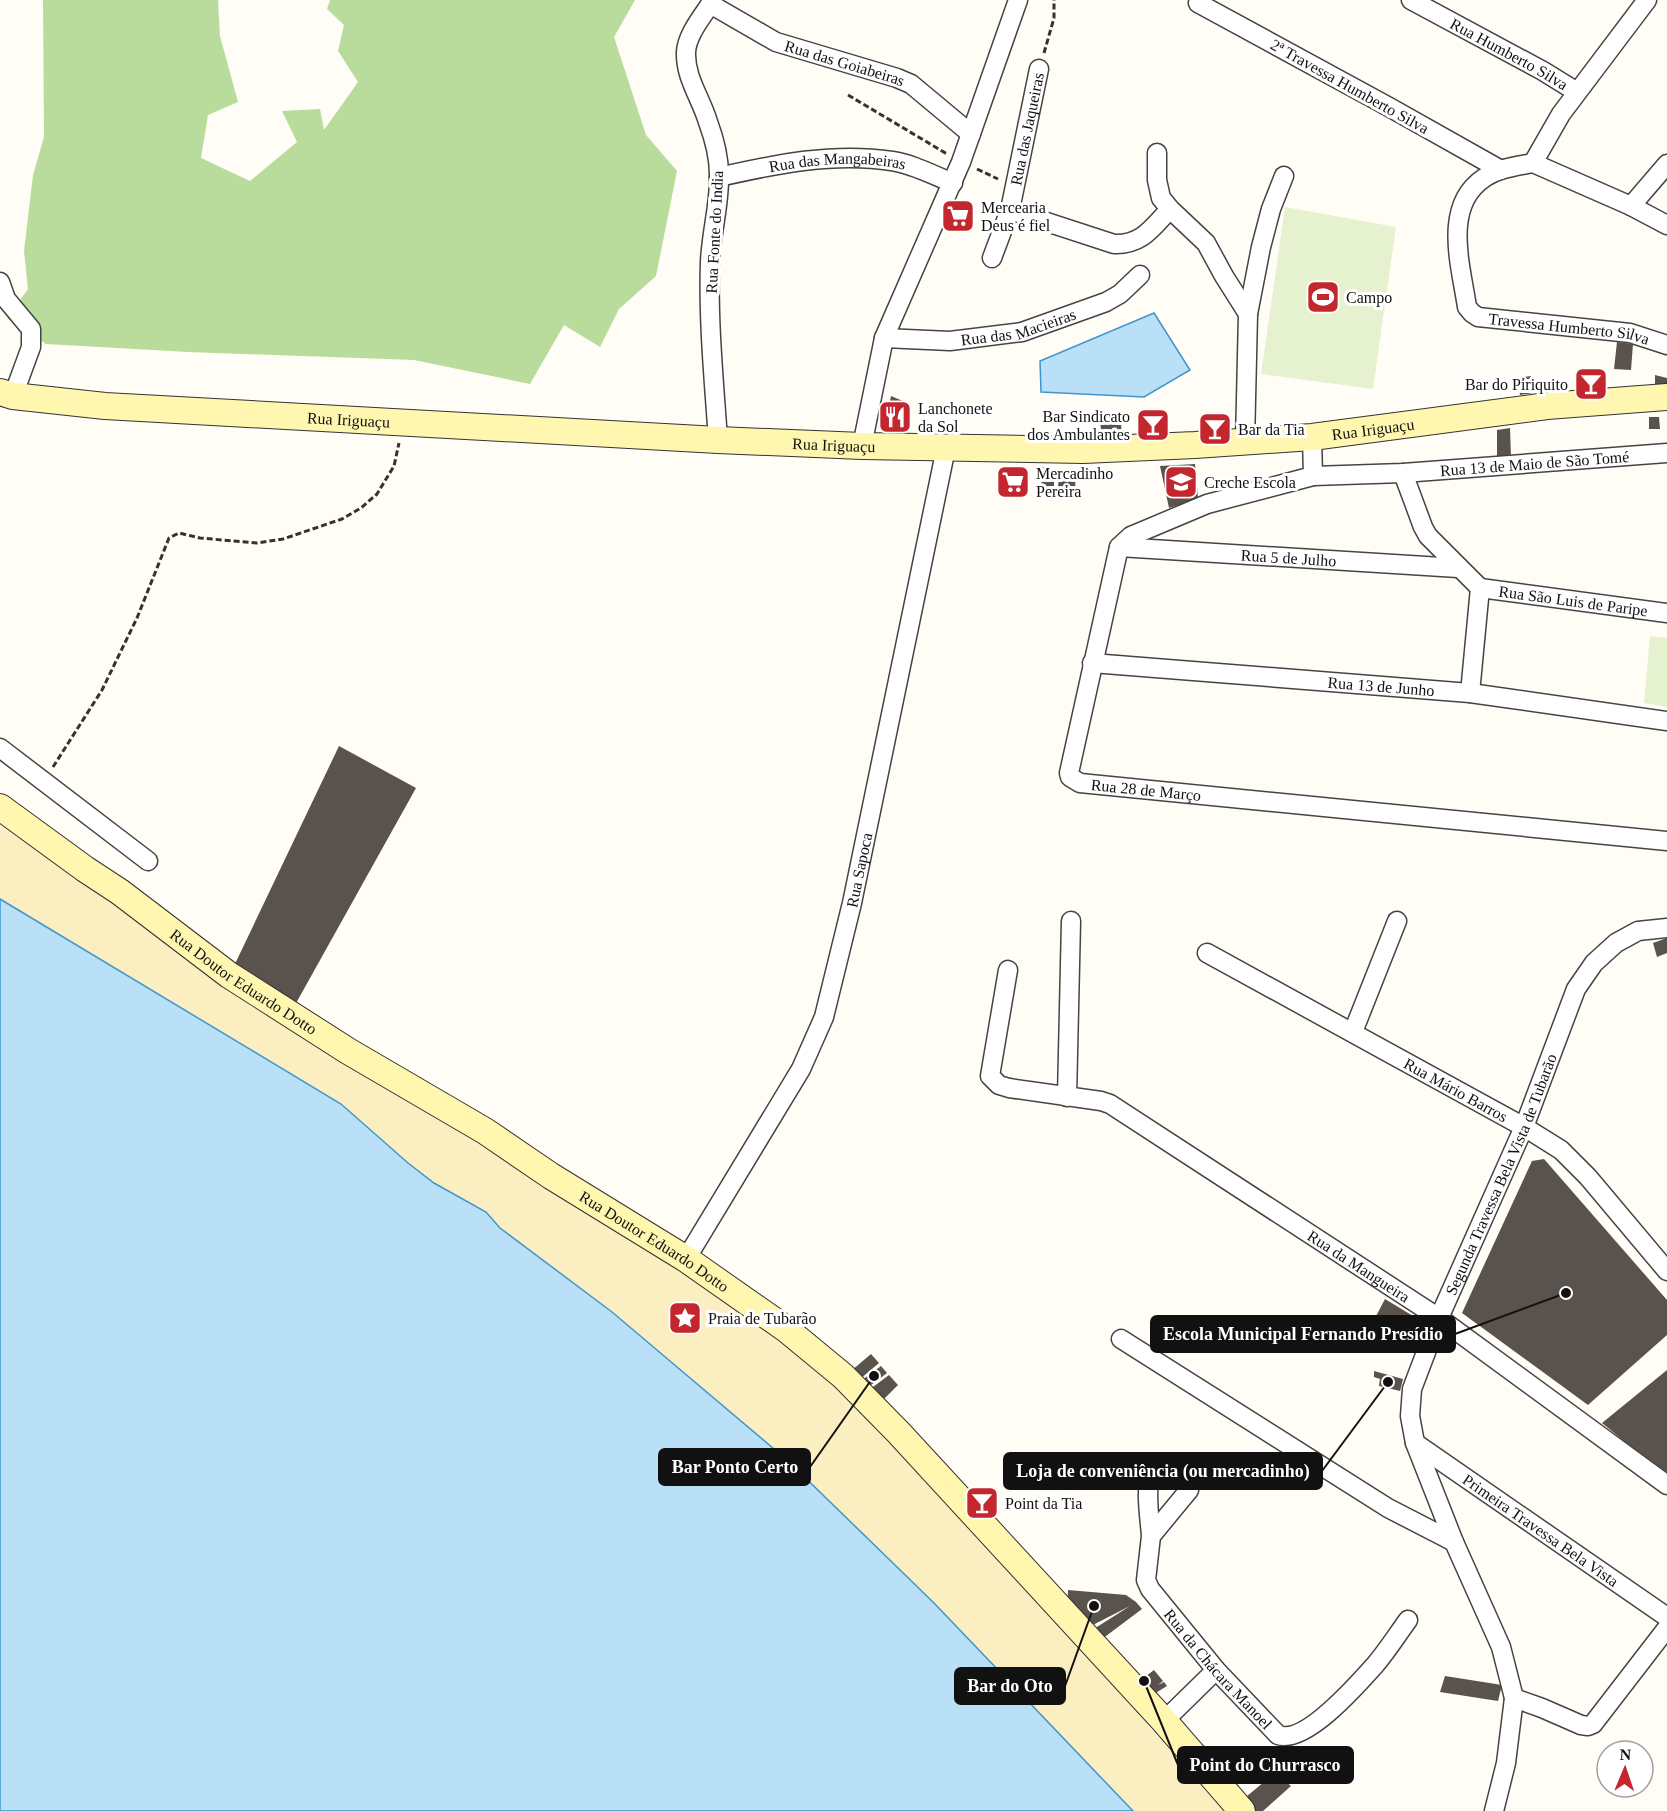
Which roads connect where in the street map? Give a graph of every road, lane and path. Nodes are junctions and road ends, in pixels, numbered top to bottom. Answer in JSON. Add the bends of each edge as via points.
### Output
{"nodes":[{"id":1,"x":1018,"y":0,"type":"edge"},
{"id":2,"x":1054,"y":0,"type":"edge"},
{"id":3,"x":1411,"y":0,"type":"edge"},
{"id":4,"x":1647,"y":0,"type":"edge"},
{"id":5,"x":711,"y":2,"type":"edge"},
{"id":6,"x":1198,"y":3,"type":"dead end"},
{"id":7,"x":1039,"y":69,"type":"joint"},
{"id":8,"x":1577,"y":92,"type":"junction"},
{"id":9,"x":848,"y":95,"type":"dead end"},
{"id":10,"x":971,"y":134,"type":"junction"},
{"id":11,"x":1157,"y":153,"type":"dead end"},
{"id":12,"x":961,"y":162,"type":"junction"},
{"id":13,"x":1533,"y":163,"type":"junction"},
{"id":14,"x":1667,"y":164,"type":"edge"},
{"id":15,"x":1501,"y":170,"type":"junction"},
{"id":16,"x":1284,"y":176,"type":"dead end"},
{"id":17,"x":719,"y":177,"type":"junction"},
{"id":18,"x":952,"y":183,"type":"junction"},
{"id":19,"x":1016,"y":188,"type":"junction"},
{"id":20,"x":1631,"y":206,"type":"junction"},
{"id":21,"x":1170,"y":209,"type":"junction"},
{"id":22,"x":1011,"y":210,"type":"junction"},
{"id":23,"x":1667,"y":225,"type":"edge"},
{"id":24,"x":992,"y":258,"type":"dead end"},
{"id":25,"x":1140,"y":275,"type":"dead end"},
{"id":26,"x":0,"y":282,"type":"edge"},
{"id":27,"x":1248,"y":314,"type":"junction"},
{"id":28,"x":884,"y":338,"type":"junction"},
{"id":29,"x":1667,"y":345,"type":"edge"},
{"id":30,"x":6,"y":394,"type":"edge"},
{"id":31,"x":1667,"y":397,"type":"edge"},
{"id":32,"x":404,"y":423,"type":"junction"},
{"id":33,"x":1312,"y":437,"type":"junction"},
{"id":34,"x":718,"y":440,"type":"junction"},
{"id":35,"x":1245,"y":442,"type":"junction"},
{"id":36,"x":862,"y":446,"type":"junction"},
{"id":37,"x":946,"y":448,"type":"junction"},
{"id":38,"x":1667,"y":453,"type":"edge"},
{"id":39,"x":1403,"y":472,"type":"junction"},
{"id":40,"x":1313,"y":476,"type":"junction"},
{"id":41,"x":1119,"y":547,"type":"junction"},
{"id":42,"x":1458,"y":568,"type":"junction"},
{"id":43,"x":1480,"y":588,"type":"junction"},
{"id":44,"x":1667,"y":613,"type":"edge"},
{"id":45,"x":1092,"y":663,"type":"junction"},
{"id":46,"x":1470,"y":693,"type":"junction"},
{"id":47,"x":1667,"y":721,"type":"edge"},
{"id":48,"x":0,"y":748,"type":"edge"},
{"id":49,"x":44,"y":782,"type":"junction"},
{"id":50,"x":0,"y":807,"type":"edge"},
{"id":51,"x":1667,"y":841,"type":"edge"},
{"id":52,"x":148,"y":861,"type":"dead end"},
{"id":53,"x":1071,"y":921,"type":"dead end"},
{"id":54,"x":1397,"y":921,"type":"dead end"},
{"id":55,"x":1667,"y":928,"type":"edge"},
{"id":56,"x":1207,"y":953,"type":"dead end"},
{"id":57,"x":1008,"y":970,"type":"dead end"},
{"id":58,"x":1353,"y":1032,"type":"junction"},
{"id":59,"x":1067,"y":1097,"type":"junction"},
{"id":60,"x":1524,"y":1127,"type":"junction"},
{"id":61,"x":686,"y":1259,"type":"junction"},
{"id":62,"x":1667,"y":1271,"type":"edge"},
{"id":63,"x":1438,"y":1318,"type":"junction"},
{"id":64,"x":1120,"y":1339,"type":"dead end"},
{"id":65,"x":1415,"y":1443,"type":"junction"},
{"id":66,"x":1667,"y":1485,"type":"edge"},
{"id":67,"x":1151,"y":1536,"type":"dead end"},
{"id":68,"x":1454,"y":1542,"type":"junction"},
{"id":69,"x":1667,"y":1617,"type":"edge"},
{"id":70,"x":1408,"y":1620,"type":"dead end"},
{"id":71,"x":1667,"y":1628,"type":"edge"},
{"id":72,"x":1216,"y":1670,"type":"junction"},
{"id":73,"x":1514,"y":1698,"type":"junction"},
{"id":74,"x":1164,"y":1721,"type":"junction"},
{"id":75,"x":1242,"y":1811,"type":"edge"},
{"id":76,"x":1494,"y":1811,"type":"edge"}],
"edges":[{"from":1,"to":10,"type":"street"},
{"from":2,"to":7,"type":"path","name":"Rua das Jaqueiras","via":[[1054,18]]},
{"from":3,"to":8,"type":"street","name":"Rua Humberto Silva"},
{"from":4,"to":8,"type":"street"},
{"from":5,"to":10,"type":"street","name":"Rua das Goiabeiras","via":[[776,42],[911,84]]},
{"from":5,"to":17,"type":"street","name":"Rua Fonte do India","via":[[686,49],[686,63],[708,121]]},
{"from":6,"to":15,"type":"street","name":"2ª Travessa Humberto Silva"},
{"from":7,"to":19,"type":"street","name":"Rua das Jaqueiras"},
{"from":8,"to":13,"type":"street"},
{"from":9,"to":12,"type":"path","name":"Rua das Mangabeiras"},
{"from":10,"to":12,"type":"street"},
{"from":11,"to":21,"type":"street","via":[[1161,198]]},
{"from":12,"to":18,"type":"street"},
{"from":12,"to":19,"type":"path","name":"Rua das Mangabeiras"},
{"from":13,"to":15,"type":"street","name":"Travessa Humberto Silva"},
{"from":13,"to":20,"type":"street"},
{"from":14,"to":20,"type":"street"},
{"from":15,"to":29,"type":"street","name":"Travessa Humberto Silva","via":[[1476,186],[1464,201],[1457,222],[1467,307],[1472,313],[1486,319],[1630,333]]},
{"from":16,"to":27,"type":"street","via":[[1261,247]]},
{"from":17,"to":18,"type":"street","name":"Rua das Mangabeiras","via":[[808,160],[845,158],[893,161]]},
{"from":17,"to":34,"type":"street","name":"Rua Fonte do India","via":[[709,288]]},
{"from":18,"to":28,"type":"street"},
{"from":19,"to":22,"type":"street","name":"Rua das Jaqueiras"},
{"from":20,"to":23,"type":"street"},
{"from":21,"to":22,"type":"street","via":[[1138,241],[1127,245]]},
{"from":21,"to":27,"type":"street","via":[[1206,243]]},
{"from":22,"to":24,"type":"street","name":"Rua das Jaqueiras"},
{"from":25,"to":28,"type":"street","name":"Rua das Macieiras","via":[[1106,302],[1022,332],[950,341]]},
{"from":26,"to":30,"type":"street","via":[[6,299],[31,329],[31,347]]},
{"from":27,"to":35,"type":"street"},
{"from":28,"to":36,"type":"street"},
{"from":30,"to":32,"type":"main road","name":"Rua Iriguaçu","via":[[105,406]]},
{"from":31,"to":33,"type":"main road","name":"Rua Iriguaçu","via":[[1547,406]]},
{"from":32,"to":34,"type":"main road","name":"Rua Iriguaçu"},
{"from":32,"to":49,"type":"path","via":[[394,466],[377,494],[342,519],[283,539],[257,543],[179,533],[169,538],[102,690]]},
{"from":33,"to":35,"type":"main road","name":"Rua Iriguaçu"},
{"from":33,"to":40,"type":"street"},
{"from":34,"to":36,"type":"main road","name":"Rua Iriguaçu"},
{"from":35,"to":37,"type":"main road","name":"Rua Iriguaçu","via":[[1083,450]]},
{"from":36,"to":37,"type":"main road","name":"Rua Iriguaçu"},
{"from":37,"to":61,"type":"street","name":"Rua Sapoca","via":[[854,892],[824,1017],[801,1069]]},
{"from":38,"to":39,"type":"street","name":"Rua 13 de Maio de São Tomé"},
{"from":39,"to":40,"type":"street","name":"Rua 13 de Maio de São Tomé"},
{"from":39,"to":42,"type":"street","via":[[1428,536]]},
{"from":40,"to":41,"type":"street","via":[[1207,504],[1131,536]]},
{"from":41,"to":42,"type":"street","name":"Rua 5 de Julho"},
{"from":41,"to":45,"type":"street","name":"Rua 28 de Março"},
{"from":42,"to":43,"type":"street"},
{"from":43,"to":44,"type":"street","name":"Rua São Luis de Paripe"},
{"from":43,"to":46,"type":"street"},
{"from":45,"to":46,"type":"street","name":"Rua 13 de Junho"},
{"from":45,"to":51,"type":"street","name":"Rua 28 de Março","via":[[1069,773],[1080,783]]},
{"from":46,"to":47,"type":"street","name":"Rua 13 de Junho"},
{"from":48,"to":49,"type":"street"},
{"from":49,"to":52,"type":"street"},
{"from":50,"to":61,"type":"main road","name":"Rua Doutor Eduardo Dotto","via":[[229,975]]},
{"from":53,"to":59,"type":"street"},
{"from":54,"to":58,"type":"street"},
{"from":55,"to":60,"type":"street","name":"Segunda Travessa Bela Vista de Tubarão","via":[[1638,931],[1616,943],[1594,963],[1576,989]]},
{"from":56,"to":58,"type":"street","name":"Rua Mário Barros"},
{"from":57,"to":59,"type":"street","via":[[990,1076],[1009,1088]]},
{"from":58,"to":60,"type":"street","name":"Rua Mário Barros"},
{"from":59,"to":63,"type":"street","name":"Rua da Mangueira","via":[[1110,1104]]},
{"from":60,"to":62,"type":"street","name":"Rua Mário Barros","via":[[1561,1150],[1588,1177]]},
{"from":60,"to":63,"type":"street","name":"Segunda Travessa Bela Vista de Tubarão"},
{"from":61,"to":74,"type":"main road","name":"Rua Doutor Eduardo Dotto","via":[[786,1329],[843,1376]]},
{"from":63,"to":65,"type":"street","name":"Segunda Travessa Bela Vista de Tubarão","via":[[1412,1389],[1410,1416]]},
{"from":63,"to":66,"type":"street","name":"Rua da Mangueira"},
{"from":64,"to":68,"type":"street","via":[[1388,1508]]},
{"from":65,"to":68,"type":"street","name":"Segunda Travessa Bela Vista de Tubarão"},
{"from":65,"to":69,"type":"street","name":"Primeira Travessa Bela Vista"},
{"from":67,"to":72,"type":"street","name":"Rua da Chácara Manoel","via":[[1146,1580],[1150,1589]]},
{"from":68,"to":73,"type":"street","name":"Segunda Travessa Bela Vista de Tubarão","via":[[1501,1647]]},
{"from":70,"to":72,"type":"street","name":"Rua da Chácara Manoel","via":[[1376,1664],[1333,1710],[1292,1736],[1278,1735]]},
{"from":71,"to":73,"type":"street","via":[[1593,1724],[1581,1725]]},
{"from":72,"to":74,"type":"street"},
{"from":73,"to":76,"type":"street","name":"Segunda Travessa Bela Vista de Tubarão","via":[[1506,1763]]},
{"from":74,"to":75,"type":"main road","name":"Rua Doutor Eduardo Dotto"}]}
